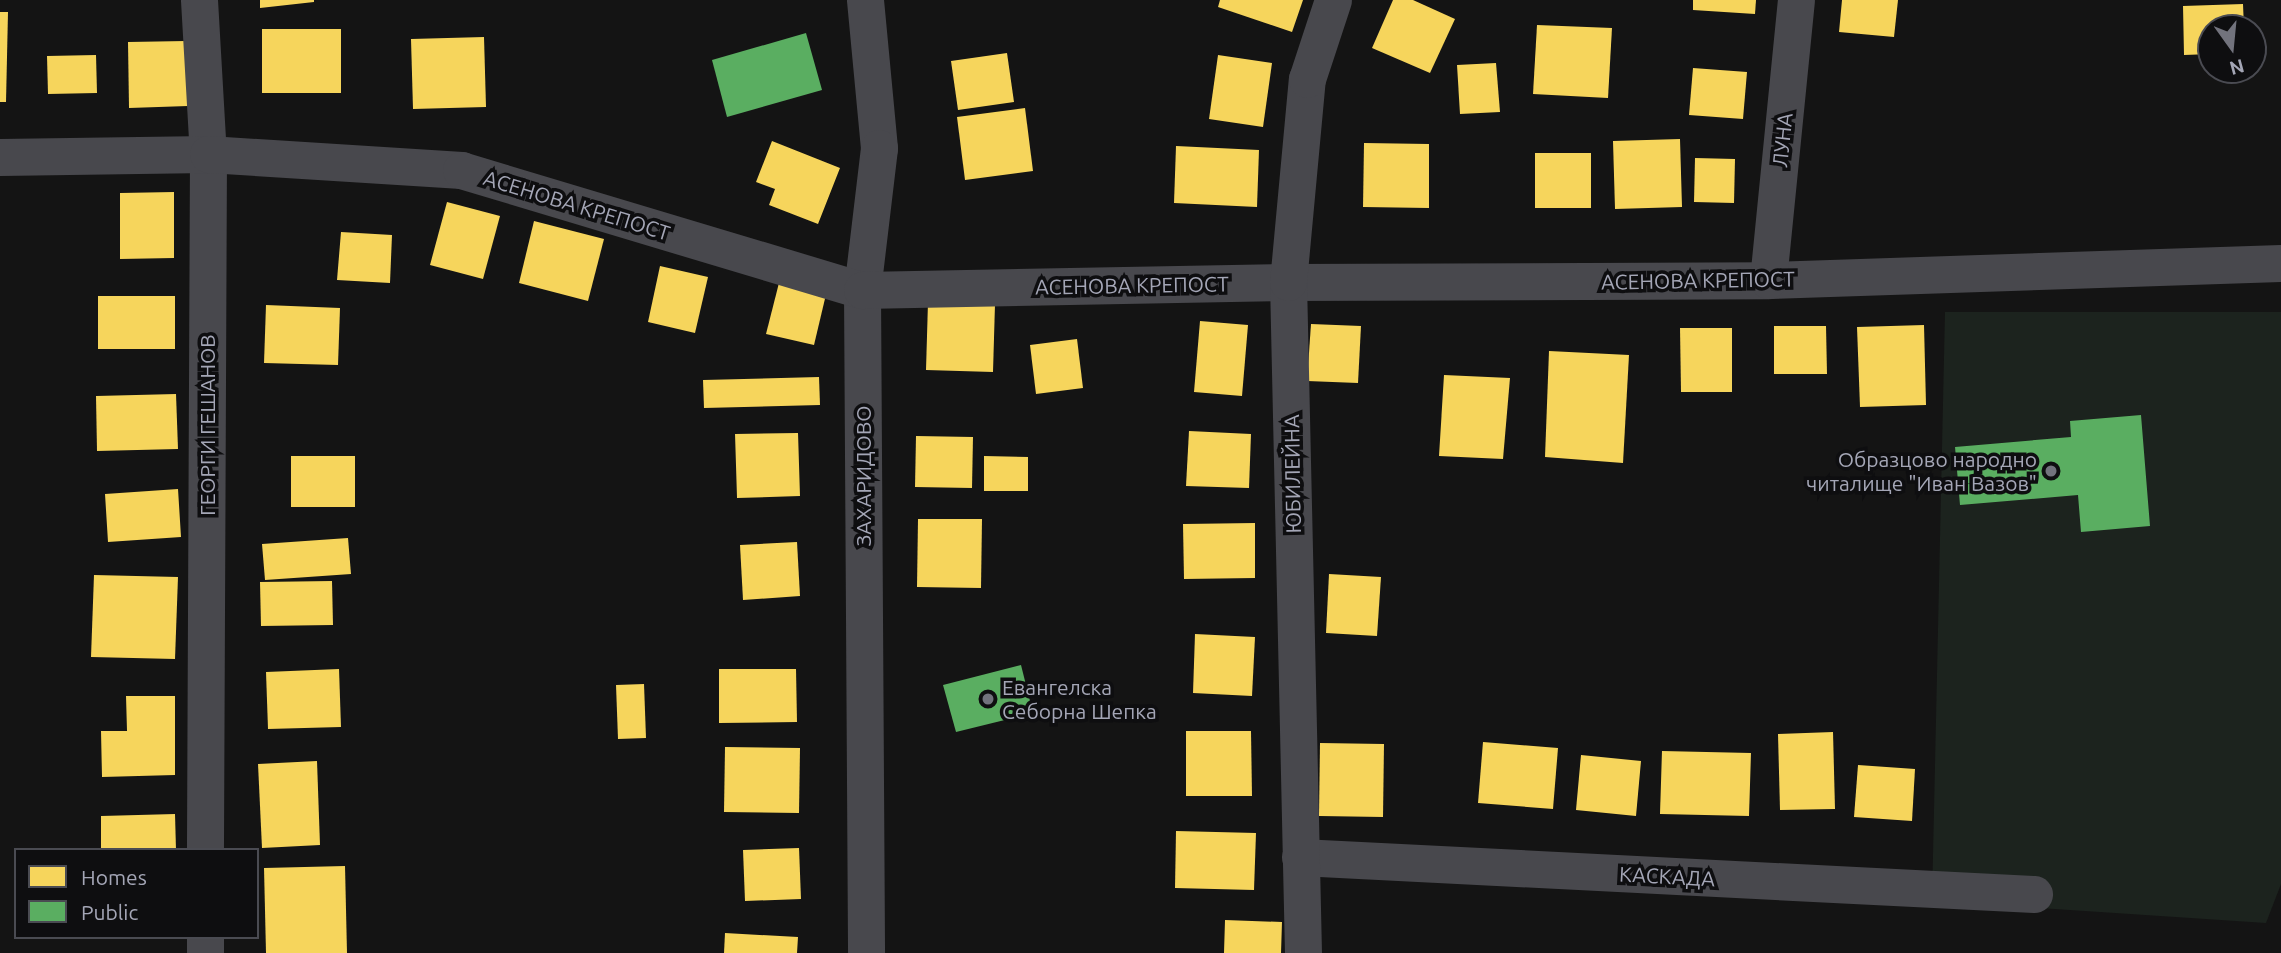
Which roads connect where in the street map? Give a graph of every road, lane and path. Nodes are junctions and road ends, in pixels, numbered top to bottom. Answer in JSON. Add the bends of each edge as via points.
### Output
{"nodes":[{"id":1,"x":199,"y":0,"type":"edge"},
{"id":2,"x":865,"y":0,"type":"edge"},
{"id":3,"x":1333,"y":0,"type":"edge"},
{"id":4,"x":1796,"y":0,"type":"edge"},
{"id":5,"x":208,"y":154,"type":"junction"},
{"id":6,"x":0,"y":157,"type":"edge"},
{"id":7,"x":2281,"y":263,"type":"edge"},
{"id":8,"x":1768,"y":280,"type":"junction"},
{"id":9,"x":1288,"y":282,"type":"junction"},
{"id":10,"x":862,"y":290,"type":"junction"},
{"id":11,"x":205,"y":848,"type":"edge"},
{"id":12,"x":1300,"y":857,"type":"junction"},
{"id":13,"x":2034,"y":894,"type":"dead end"},
{"id":14,"x":866,"y":953,"type":"edge"},
{"id":15,"x":1303,"y":953,"type":"edge"}],
"edges":[{"from":1,"to":5,"type":"street","name":"ГЕОРГИ ГЕШАНОВ"},
{"from":2,"to":10,"type":"street","name":"ЗАХАРИДОВО","via":[[878,148]]},
{"from":3,"to":9,"type":"street","name":"ЮБИЛЕЙНА","via":[[1307,79]]},
{"from":4,"to":8,"type":"street","name":"ЛУНА"},
{"from":5,"to":6,"type":"street","name":"АСЕНОВА КРЕПОСТ"},
{"from":5,"to":10,"type":"street","name":"АСЕНОВА КРЕПОСТ","via":[[461,170]]},
{"from":5,"to":11,"type":"street","name":"ГЕОРГИ ГЕШАНОВ"},
{"from":7,"to":8,"type":"street","name":"АСЕНОВА КРЕПОСТ"},
{"from":8,"to":9,"type":"street","name":"АСЕНОВА КРЕПОСТ"},
{"from":9,"to":10,"type":"street","name":"АСЕНОВА КРЕПОСТ"},
{"from":9,"to":12,"type":"street","name":"ЮБИЛЕЙНА"},
{"from":10,"to":14,"type":"street","name":"ЗАХАРИДОВО"},
{"from":12,"to":13,"type":"street","name":"КАСКАДА"},
{"from":12,"to":15,"type":"street","name":"ЮБИЛЕЙНА"}]}
